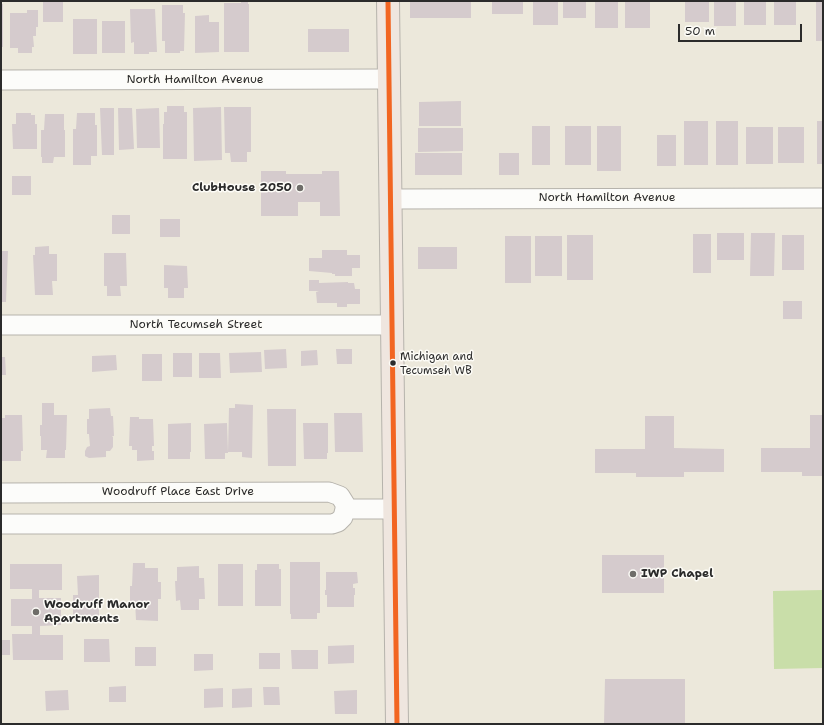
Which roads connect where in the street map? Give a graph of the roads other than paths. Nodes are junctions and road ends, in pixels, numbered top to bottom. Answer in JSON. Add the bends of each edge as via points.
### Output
{"nodes":[{"id":1,"x":388,"y":1,"type":"edge"},
{"id":2,"x":389,"y":79,"type":"junction"},
{"id":3,"x":1,"y":80,"type":"edge"},
{"id":4,"x":823,"y":198,"type":"edge"},
{"id":5,"x":390,"y":199,"type":"junction"},
{"id":6,"x":392,"y":324,"type":"junction"},
{"id":7,"x":1,"y":325,"type":"edge"},
{"id":8,"x":1,"y":493,"type":"edge"},
{"id":9,"x":345,"y":509,"type":"junction"},
{"id":10,"x":395,"y":509,"type":"junction"},
{"id":11,"x":1,"y":524,"type":"edge"},
{"id":12,"x":397,"y":724,"type":"edge"}],
"edges":[{"from":1,"to":2,"type":"main road"},
{"from":2,"to":3,"type":"street","name":"North Hamilton Avenue"},
{"from":2,"to":5,"type":"main road"},
{"from":4,"to":5,"type":"street","name":"North Hamilton Avenue"},
{"from":5,"to":6,"type":"main road"},
{"from":6,"to":7,"type":"street","name":"North Tecumseh Street"},
{"from":6,"to":10,"type":"main road"},
{"from":8,"to":9,"type":"street","name":"Woodruff Place East Drive","via":[[329,492],[340,496]]},
{"from":9,"to":10,"type":"street"},
{"from":9,"to":11,"type":"street","via":[[342,518],[332,524]]},
{"from":10,"to":12,"type":"main road"}]}
